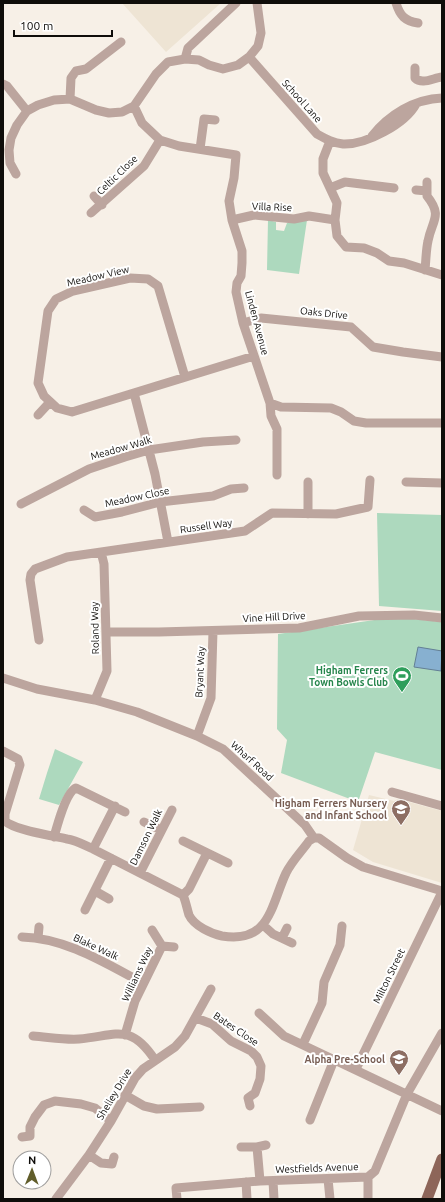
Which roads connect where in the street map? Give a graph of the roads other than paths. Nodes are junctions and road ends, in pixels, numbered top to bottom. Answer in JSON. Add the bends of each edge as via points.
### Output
{"nodes":[{"id":1,"x":236,"y":3,"type":"edge"},
{"id":2,"x":257,"y":3,"type":"edge"},
{"id":3,"x":396,"y":3,"type":"edge"},
{"id":4,"x":418,"y":23,"type":"dead end"},
{"id":5,"x":121,"y":42,"type":"dead end"},
{"id":6,"x":249,"y":58,"type":"junction"},
{"id":7,"x":185,"y":59,"type":"junction"},
{"id":8,"x":415,"y":68,"type":"dead end"},
{"id":9,"x":442,"y":77,"type":"edge"},
{"id":10,"x":3,"y":84,"type":"edge"},
{"id":11,"x":442,"y":98,"type":"edge"},
{"id":12,"x":70,"y":99,"type":"junction"},
{"id":13,"x":134,"y":106,"type":"junction"},
{"id":14,"x":28,"y":111,"type":"junction"},
{"id":15,"x":215,"y":120,"type":"dead end"},
{"id":16,"x":160,"y":140,"type":"junction"},
{"id":17,"x":330,"y":141,"type":"junction"},
{"id":18,"x":200,"y":149,"type":"junction"},
{"id":19,"x":6,"y":150,"type":"edge"},
{"id":20,"x":16,"y":174,"type":"dead end"},
{"id":21,"x":330,"y":188,"type":"junction"},
{"id":22,"x":394,"y":188,"type":"dead end"},
{"id":23,"x":416,"y":190,"type":"dead end"},
{"id":24,"x":94,"y":196,"type":"dead end"},
{"id":25,"x":102,"y":205,"type":"junction"},
{"id":26,"x":91,"y":213,"type":"dead end"},
{"id":27,"x":232,"y":220,"type":"junction"},
{"id":28,"x":336,"y":220,"type":"junction"},
{"id":29,"x":425,"y":270,"type":"junction"},
{"id":30,"x":442,"y":275,"type":"edge"},
{"id":31,"x":244,"y":323,"type":"junction"},
{"id":32,"x":254,"y":356,"type":"junction"},
{"id":33,"x":442,"y":356,"type":"edge"},
{"id":34,"x":185,"y":377,"type":"junction"},
{"id":35,"x":134,"y":393,"type":"junction"},
{"id":36,"x":50,"y":402,"type":"junction"},
{"id":37,"x":270,"y":404,"type":"junction"},
{"id":38,"x":38,"y":415,"type":"dead end"},
{"id":39,"x":442,"y":423,"type":"edge"},
{"id":40,"x":236,"y":440,"type":"dead end"},
{"id":41,"x":149,"y":450,"type":"junction"},
{"id":42,"x":276,"y":475,"type":"dead end"},
{"id":43,"x":370,"y":480,"type":"dead end"},
{"id":44,"x":308,"y":482,"type":"dead end"},
{"id":45,"x":406,"y":482,"type":"dead end"},
{"id":46,"x":442,"y":483,"type":"edge"},
{"id":47,"x":244,"y":488,"type":"dead end"},
{"id":48,"x":160,"y":502,"type":"junction"},
{"id":49,"x":21,"y":504,"type":"dead end"},
{"id":50,"x":84,"y":510,"type":"dead end"},
{"id":51,"x":308,"y":514,"type":"junction"},
{"id":52,"x":168,"y":542,"type":"junction"},
{"id":53,"x":101,"y":552,"type":"junction"},
{"id":54,"x":442,"y":618,"type":"edge"},
{"id":55,"x":213,"y":630,"type":"junction"},
{"id":56,"x":106,"y":632,"type":"junction"},
{"id":57,"x":39,"y":640,"type":"dead end"},
{"id":58,"x":3,"y":678,"type":"edge"},
{"id":59,"x":95,"y":700,"type":"junction"},
{"id":60,"x":197,"y":736,"type":"junction"},
{"id":61,"x":3,"y":751,"type":"edge"},
{"id":62,"x":392,"y":792,"type":"dead end"},
{"id":63,"x":115,"y":806,"type":"junction"},
{"id":64,"x":442,"y":806,"type":"edge"},
{"id":65,"x":172,"y":810,"type":"dead end"},
{"id":66,"x":125,"y":812,"type":"dead end"},
{"id":67,"x":4,"y":821,"type":"edge"},
{"id":68,"x":144,"y":822,"type":"dead end"},
{"id":69,"x":161,"y":830,"type":"junction"},
{"id":70,"x":54,"y":837,"type":"junction"},
{"id":71,"x":314,"y":838,"type":"junction"},
{"id":72,"x":183,"y":841,"type":"dead end"},
{"id":73,"x":93,"y":849,"type":"junction"},
{"id":74,"x":207,"y":853,"type":"junction"},
{"id":75,"x":111,"y":858,"type":"junction"},
{"id":76,"x":228,"y":863,"type":"dead end"},
{"id":77,"x":140,"y":873,"type":"junction"},
{"id":78,"x":94,"y":891,"type":"junction"},
{"id":79,"x":442,"y":892,"type":"edge"},
{"id":80,"x":183,"y":895,"type":"junction"},
{"id":81,"x":109,"y":899,"type":"dead end"},
{"id":82,"x":85,"y":910,"type":"dead end"},
{"id":83,"x":263,"y":925,"type":"junction"},
{"id":84,"x":39,"y":927,"type":"dead end"},
{"id":85,"x":287,"y":928,"type":"dead end"},
{"id":86,"x":152,"y":930,"type":"dead end"},
{"id":87,"x":351,"y":935,"type":"dead end"},
{"id":88,"x":22,"y":937,"type":"dead end"},
{"id":89,"x":38,"y":938,"type":"junction"},
{"id":90,"x":282,"y":938,"type":"junction"},
{"id":91,"x":292,"y":943,"type":"dead end"},
{"id":92,"x":162,"y":946,"type":"junction"},
{"id":93,"x":174,"y":947,"type":"dead end"},
{"id":94,"x":143,"y":983,"type":"junction"},
{"id":95,"x":211,"y":989,"type":"dead end"},
{"id":96,"x":260,"y":1012,"type":"dead end"},
{"id":97,"x":196,"y":1018,"type":"junction"},
{"id":98,"x":442,"y":1033,"type":"edge"},
{"id":99,"x":125,"y":1035,"type":"junction"},
{"id":100,"x":33,"y":1036,"type":"dead end"},
{"id":101,"x":303,"y":1044,"type":"junction"},
{"id":102,"x":155,"y":1060,"type":"junction"},
{"id":103,"x":334,"y":1060,"type":"junction"},
{"id":104,"x":356,"y":1069,"type":"junction"},
{"id":105,"x":407,"y":1094,"type":"junction"},
{"id":106,"x":125,"y":1095,"type":"junction"},
{"id":107,"x":250,"y":1106,"type":"dead end"},
{"id":108,"x":200,"y":1107,"type":"dead end"},
{"id":109,"x":442,"y":1111,"type":"edge"},
{"id":110,"x":310,"y":1120,"type":"dead end"},
{"id":111,"x":111,"y":1121,"type":"junction"},
{"id":112,"x":22,"y":1136,"type":"dead end"},
{"id":113,"x":241,"y":1147,"type":"dead end"},
{"id":114,"x":89,"y":1155,"type":"junction"},
{"id":115,"x":114,"y":1157,"type":"dead end"},
{"id":116,"x":442,"y":1159,"type":"edge"},
{"id":117,"x":368,"y":1177,"type":"junction"},
{"id":118,"x":328,"y":1179,"type":"junction"},
{"id":119,"x":260,"y":1181,"type":"junction"},
{"id":120,"x":272,"y":1181,"type":"junction"},
{"id":121,"x":246,"y":1182,"type":"junction"},
{"id":122,"x":56,"y":1199,"type":"edge"},
{"id":123,"x":177,"y":1199,"type":"edge"},
{"id":124,"x":247,"y":1199,"type":"edge"},
{"id":125,"x":274,"y":1199,"type":"edge"},
{"id":126,"x":330,"y":1199,"type":"edge"},
{"id":127,"x":368,"y":1199,"type":"edge"},
{"id":128,"x":427,"y":1199,"type":"edge"}],
"edges":[{"from":1,"to":7,"type":"street","via":[[188,48]]},
{"from":2,"to":6,"type":"street","via":[[261,33],[258,46]]},
{"from":3,"to":4,"type":"street","via":[[403,18]]},
{"from":5,"to":12,"type":"street","via":[[86,69],[76,71],[71,78]]},
{"from":6,"to":7,"type":"street","via":[[224,69],[208,66],[199,60]]},
{"from":6,"to":17,"type":"street","name":"School Lane","via":[[318,134]]},
{"from":7,"to":13,"type":"street","via":[[168,62],[156,74]]},
{"from":8,"to":9,"type":"street","via":[[415,78],[418,81]]},
{"from":10,"to":14,"type":"street"},
{"from":11,"to":17,"type":"street","name":"School Lane","via":[[426,99],[409,106],[381,125],[371,137],[354,144]]},
{"from":12,"to":13,"type":"street","via":[[109,113],[122,112]]},
{"from":12,"to":14,"type":"street","via":[[54,100]]},
{"from":13,"to":16,"type":"street","name":"Linden Avenue","via":[[142,123]]},
{"from":14,"to":19,"type":"street","via":[[17,125]]},
{"from":15,"to":18,"type":"street","via":[[204,118]]},
{"from":16,"to":18,"type":"street","name":"Linden Avenue"},
{"from":16,"to":25,"type":"street","name":"Celtic Close","via":[[144,166]]},
{"from":17,"to":21,"type":"street","via":[[323,159],[323,173]]},
{"from":18,"to":27,"type":"street","name":"Linden Avenue","via":[[236,155],[229,201]]},
{"from":19,"to":20,"type":"street"},
{"from":21,"to":22,"type":"street","via":[[345,182]]},
{"from":21,"to":28,"type":"street","via":[[337,203]]},
{"from":23,"to":29,"type":"street","via":[[427,187],[427,196],[436,214],[428,240]]},
{"from":24,"to":25,"type":"street","name":"Celtic Close"},
{"from":25,"to":26,"type":"street","name":"Celtic Close"},
{"from":27,"to":28,"type":"street","name":"Villa Rise","via":[[254,215],[294,219],[309,216]]},
{"from":27,"to":31,"type":"street","name":"Linden Avenue","via":[[242,251],[241,276],[236,292]]},
{"from":28,"to":29,"type":"street","via":[[337,236],[346,246],[364,248],[389,261]]},
{"from":29,"to":30,"type":"street"},
{"from":31,"to":32,"type":"street","name":"Linden Avenue"},
{"from":31,"to":33,"type":"street","name":"Oaks Drive","via":[[261,318],[351,327],[373,347]]},
{"from":32,"to":34,"type":"street","name":"Meadow View"},
{"from":32,"to":37,"type":"street","name":"Linden Avenue"},
{"from":34,"to":35,"type":"street","name":"Meadow View"},
{"from":34,"to":36,"type":"street","name":"Meadow View","via":[[158,286],[148,279],[130,278],[73,291],[56,300],[48,311],[38,383]]},
{"from":35,"to":36,"type":"street","name":"Meadow View","via":[[72,412],[57,408]]},
{"from":35,"to":41,"type":"street"},
{"from":36,"to":38,"type":"street"},
{"from":37,"to":39,"type":"street","via":[[281,408],[330,408],[354,421],[366,423]]},
{"from":37,"to":42,"type":"street","name":"Linden Avenue","via":[[271,416],[277,429]]},
{"from":40,"to":41,"type":"street","name":"Meadow Walk"},
{"from":41,"to":48,"type":"street"},
{"from":41,"to":49,"type":"street","name":"Meadow Walk","via":[[90,469]]},
{"from":43,"to":51,"type":"street","name":"Russell Way","via":[[368,507],[336,514]]},
{"from":44,"to":51,"type":"street"},
{"from":45,"to":46,"type":"street"},
{"from":47,"to":48,"type":"street","name":"Meadow Close","via":[[231,489],[213,496]]},
{"from":48,"to":50,"type":"street","name":"Meadow Close","via":[[95,517]]},
{"from":48,"to":52,"type":"street"},
{"from":51,"to":52,"type":"street","name":"Russell Way","via":[[272,513],[245,531]]},
{"from":52,"to":53,"type":"street","name":"Russell Way"},
{"from":53,"to":56,"type":"street","name":"Roland Way","via":[[104,564]]},
{"from":53,"to":57,"type":"street","name":"Russell Way","via":[[67,557],[35,569],[31,574]]},
{"from":54,"to":55,"type":"street","name":"Vine Hill Drive","via":[[414,615],[359,616],[300,628]]},
{"from":55,"to":56,"type":"street","name":"Vine Hill Drive"},
{"from":55,"to":60,"type":"street","name":"Bryant Way","via":[[211,698]]},
{"from":56,"to":59,"type":"street","name":"Roland Way","via":[[107,671]]},
{"from":58,"to":59,"type":"street","name":"Wharf Road","via":[[37,689]]},
{"from":59,"to":60,"type":"street","name":"Wharf Road","via":[[136,712]]},
{"from":60,"to":71,"type":"street","name":"Wharf Road","via":[[229,753],[304,825]]},
{"from":61,"to":67,"type":"street","via":[[18,760],[20,765]]},
{"from":62,"to":64,"type":"street"},
{"from":63,"to":66,"type":"street"},
{"from":63,"to":70,"type":"street","via":[[79,788],[73,789],[62,811]]},
{"from":63,"to":73,"type":"street"},
{"from":65,"to":69,"type":"street","name":"Damson Walk"},
{"from":67,"to":70,"type":"street"},
{"from":68,"to":69,"type":"street"},
{"from":69,"to":77,"type":"street","name":"Damson Walk"},
{"from":70,"to":73,"type":"street","via":[[78,842]]},
{"from":71,"to":79,"type":"street","name":"Wharf Road","via":[[318,838],[363,867]]},
{"from":71,"to":83,"type":"street","via":[[286,872],[270,915]]},
{"from":72,"to":74,"type":"street"},
{"from":73,"to":75,"type":"street"},
{"from":74,"to":76,"type":"street"},
{"from":74,"to":80,"type":"street","via":[[189,890]]},
{"from":75,"to":77,"type":"street"},
{"from":75,"to":78,"type":"street"},
{"from":77,"to":80,"type":"street"},
{"from":78,"to":81,"type":"street"},
{"from":78,"to":82,"type":"street"},
{"from":79,"to":104,"type":"street","name":"Milton Street"},
{"from":80,"to":83,"type":"street","via":[[193,921],[233,941]]},
{"from":83,"to":90,"type":"street"},
{"from":84,"to":89,"type":"street"},
{"from":85,"to":90,"type":"street"},
{"from":86,"to":92,"type":"street","name":"Williams Way"},
{"from":87,"to":101,"type":"street","via":[[342,930],[340,945],[324,982],[322,1003]]},
{"from":88,"to":89,"type":"street","name":"Blake Walk"},
{"from":89,"to":94,"type":"street","name":"Blake Walk","via":[[86,953]]},
{"from":90,"to":91,"type":"street"},
{"from":92,"to":93,"type":"street","name":"Williams Way"},
{"from":92,"to":94,"type":"street","name":"Williams Way"},
{"from":94,"to":99,"type":"street","name":"Williams Way"},
{"from":95,"to":97,"type":"street","name":"Shelley Drive"},
{"from":96,"to":101,"type":"street","via":[[284,1036]]},
{"from":97,"to":102,"type":"street","name":"Shelley Drive","via":[[181,1042]]},
{"from":97,"to":107,"type":"street","name":"Bates Close","via":[[212,1024],[231,1041],[258,1057],[261,1066],[260,1080],[255,1093],[248,1098]]},
{"from":98,"to":105,"type":"street","name":"Westfields Avenue"},
{"from":99,"to":100,"type":"street","via":[[80,1039]]},
{"from":99,"to":102,"type":"street","via":[[144,1045]]},
{"from":101,"to":103,"type":"street"},
{"from":102,"to":106,"type":"street","name":"Shelley Drive","via":[[135,1078]]},
{"from":103,"to":104,"type":"street"},
{"from":103,"to":110,"type":"street"},
{"from":104,"to":105,"type":"street"},
{"from":105,"to":109,"type":"street"},
{"from":105,"to":117,"type":"street","name":"Westfields Avenue","via":[[375,1171]]},
{"from":106,"to":108,"type":"street","via":[[144,1106],[157,1109]]},
{"from":106,"to":111,"type":"street","name":"Shelley Drive"},
{"from":111,"to":112,"type":"street","via":[[95,1108],[55,1101],[44,1105],[35,1117],[30,1127],[30,1136]]},
{"from":111,"to":114,"type":"street","name":"Shelley Drive"},
{"from":113,"to":119,"type":"street","via":[[262,1146]]},
{"from":114,"to":115,"type":"street","via":[[101,1163],[112,1164]]},
{"from":114,"to":122,"type":"street","name":"Shelley Drive"},
{"from":116,"to":128,"type":"main road"},
{"from":117,"to":118,"type":"street","name":"Westfields Avenue"},
{"from":117,"to":127,"type":"street"},
{"from":118,"to":120,"type":"street","name":"Westfields Avenue"},
{"from":118,"to":126,"type":"street"},
{"from":119,"to":120,"type":"street","name":"Westfields Avenue"},
{"from":119,"to":121,"type":"street","name":"Westfields Avenue"},
{"from":120,"to":125,"type":"street"},
{"from":121,"to":123,"type":"street","name":"Westfields Avenue","via":[[176,1188]]},
{"from":121,"to":124,"type":"street"}]}
